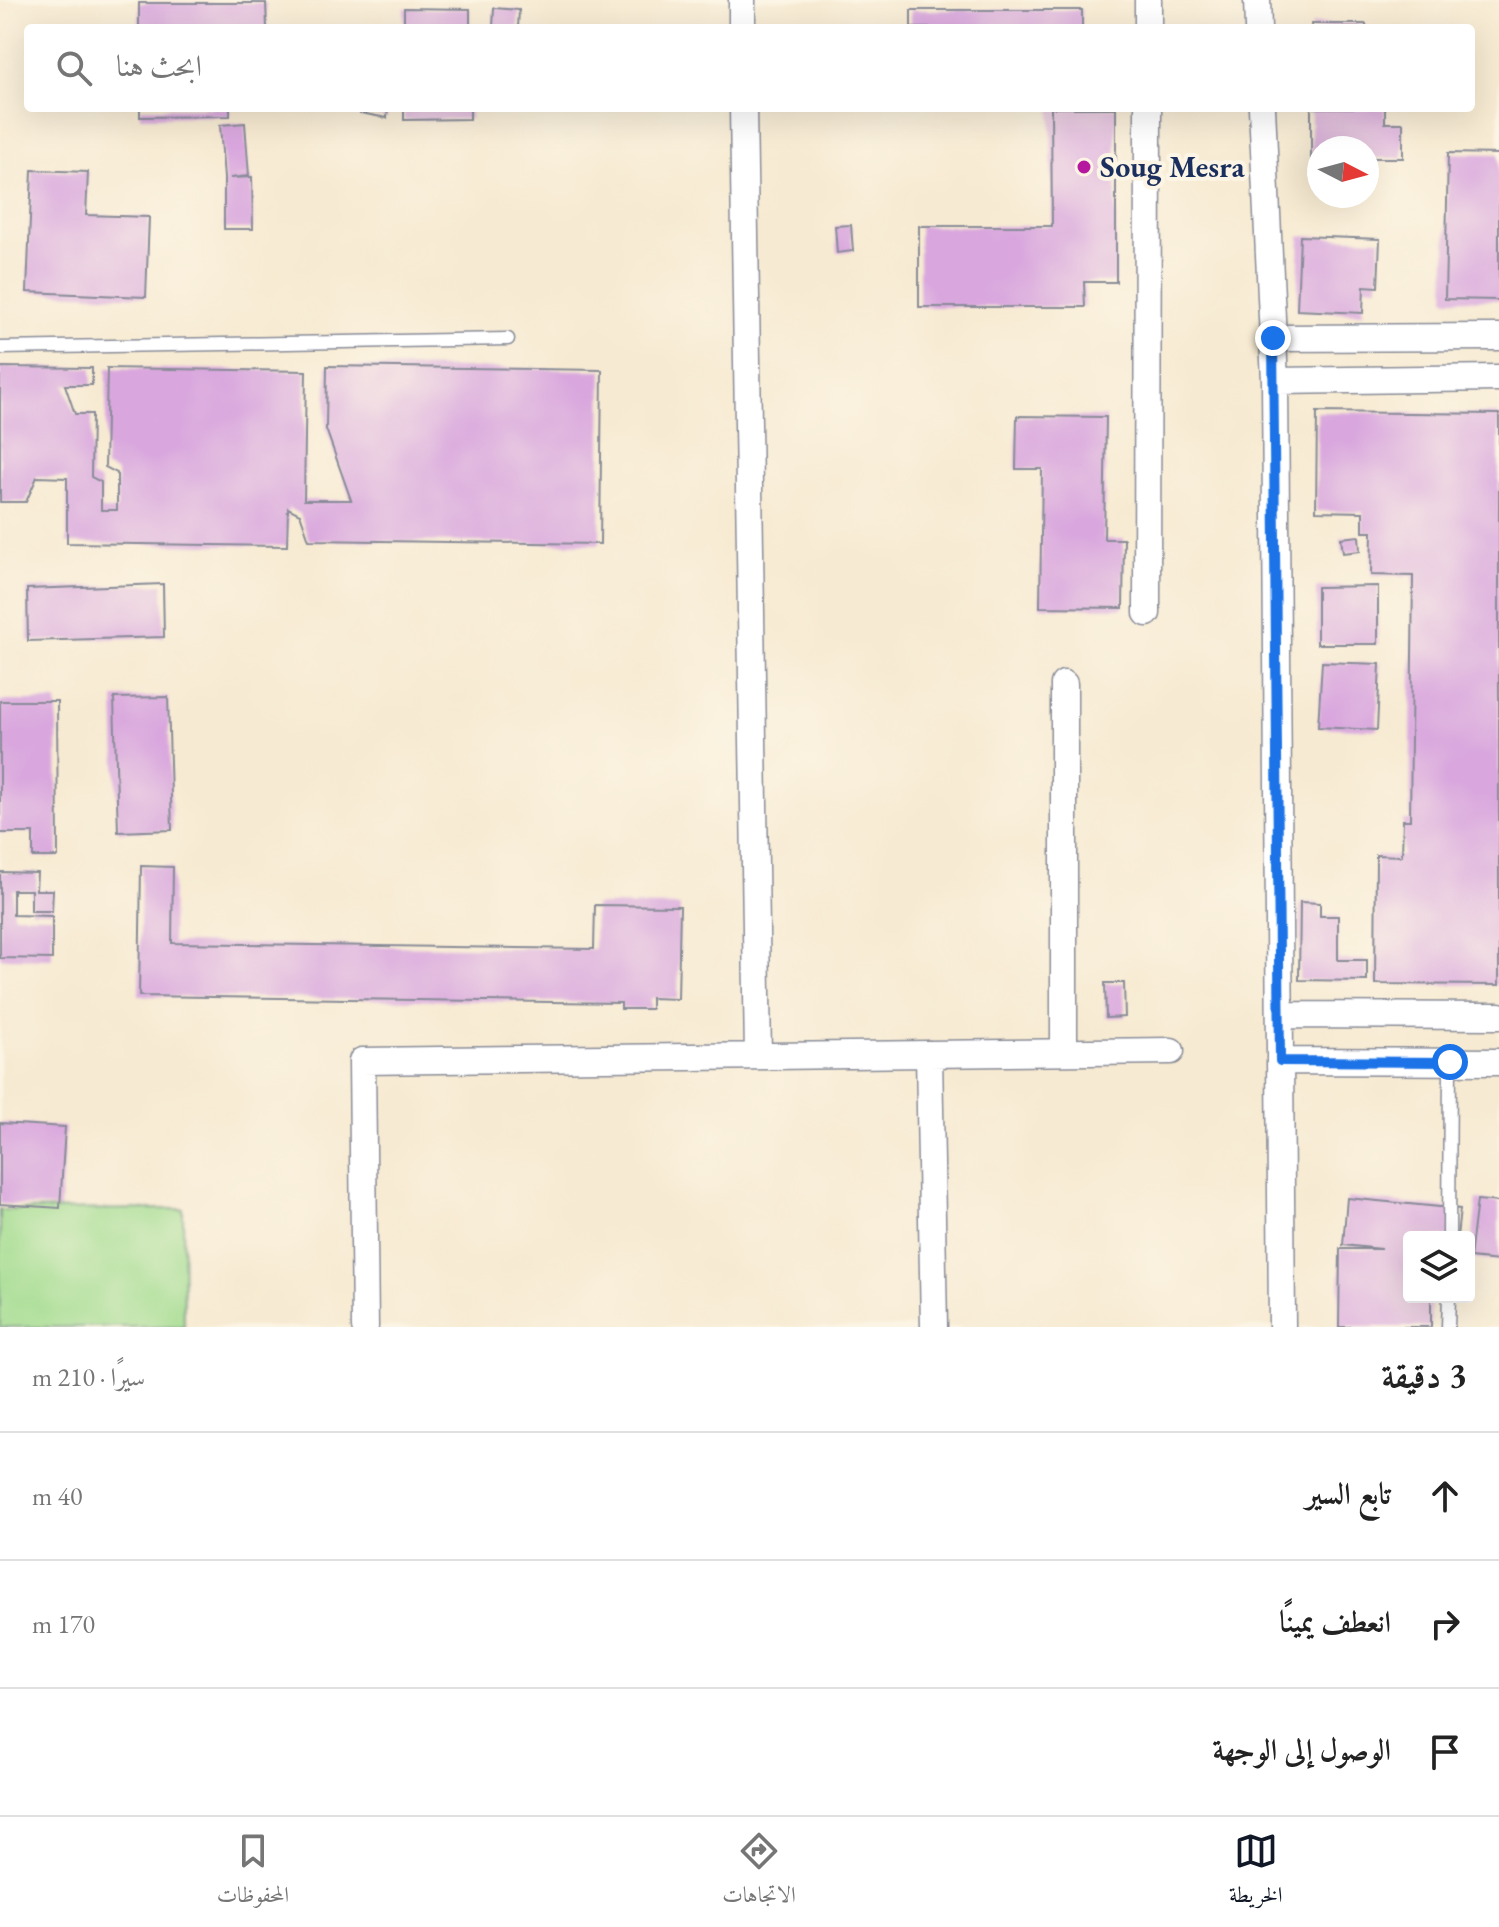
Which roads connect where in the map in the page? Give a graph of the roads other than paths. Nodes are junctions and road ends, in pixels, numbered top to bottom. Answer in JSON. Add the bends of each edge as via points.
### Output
{"nodes":[{"id":1,"x":742,"y":0,"type":"edge"},
{"id":2,"x":1148,"y":0,"type":"edge"},
{"id":3,"x":1257,"y":0,"type":"edge"},
{"id":4,"x":742,"y":24,"type":"edge"},
{"id":5,"x":1148,"y":24,"type":"edge"},
{"id":6,"x":1258,"y":24,"type":"edge"},
{"id":7,"x":743,"y":112,"type":"edge"},
{"id":8,"x":1148,"y":112,"type":"edge"},
{"id":9,"x":1262,"y":112,"type":"edge"},
{"id":10,"x":1499,"y":337,"type":"edge"},
{"id":11,"x":1273,"y":338,"type":"junction"},
{"id":12,"x":508,"y":339,"type":"dead end"},
{"id":13,"x":0,"y":348,"type":"edge"},
{"id":14,"x":1499,"y":378,"type":"edge"},
{"id":15,"x":1275,"y":381,"type":"junction"},
{"id":16,"x":1147,"y":613,"type":"dead end"},
{"id":17,"x":1064,"y":684,"type":"dead end"},
{"id":18,"x":1280,"y":1015,"type":"junction"},
{"id":19,"x":1499,"y":1016,"type":"edge"},
{"id":20,"x":1171,"y":1051,"type":"dead end"},
{"id":21,"x":1064,"y":1052,"type":"junction"},
{"id":22,"x":929,"y":1054,"type":"junction"},
{"id":23,"x":758,"y":1056,"type":"junction"},
{"id":24,"x":1280,"y":1061,"type":"junction"},
{"id":25,"x":1450,"y":1062,"type":"junction"},
{"id":26,"x":1499,"y":1062,"type":"edge"},
{"id":27,"x":1449,"y":1231,"type":"edge"},
{"id":28,"x":1449,"y":1303,"type":"edge"},
{"id":29,"x":365,"y":1327,"type":"edge"},
{"id":30,"x":934,"y":1327,"type":"edge"},
{"id":31,"x":1282,"y":1327,"type":"edge"},
{"id":32,"x":1448,"y":1327,"type":"edge"}],
"edges":[{"from":1,"to":4,"type":"street"},
{"from":2,"to":5,"type":"street"},
{"from":3,"to":6,"type":"street"},
{"from":7,"to":23,"type":"street"},
{"from":8,"to":16,"type":"street"},
{"from":9,"to":11,"type":"street"},
{"from":10,"to":11,"type":"street"},
{"from":11,"to":15,"type":"street"},
{"from":12,"to":13,"type":"lane"},
{"from":14,"to":15,"type":"street"},
{"from":15,"to":18,"type":"street"},
{"from":17,"to":21,"type":"street"},
{"from":18,"to":19,"type":"street"},
{"from":18,"to":24,"type":"street"},
{"from":20,"to":21,"type":"street"},
{"from":21,"to":22,"type":"street"},
{"from":22,"to":23,"type":"street"},
{"from":22,"to":30,"type":"street"},
{"from":23,"to":29,"type":"street","via":[[362,1061]]},
{"from":24,"to":25,"type":"street"},
{"from":24,"to":31,"type":"street"},
{"from":25,"to":26,"type":"street"},
{"from":25,"to":27,"type":"lane"},
{"from":28,"to":32,"type":"lane"}]}
